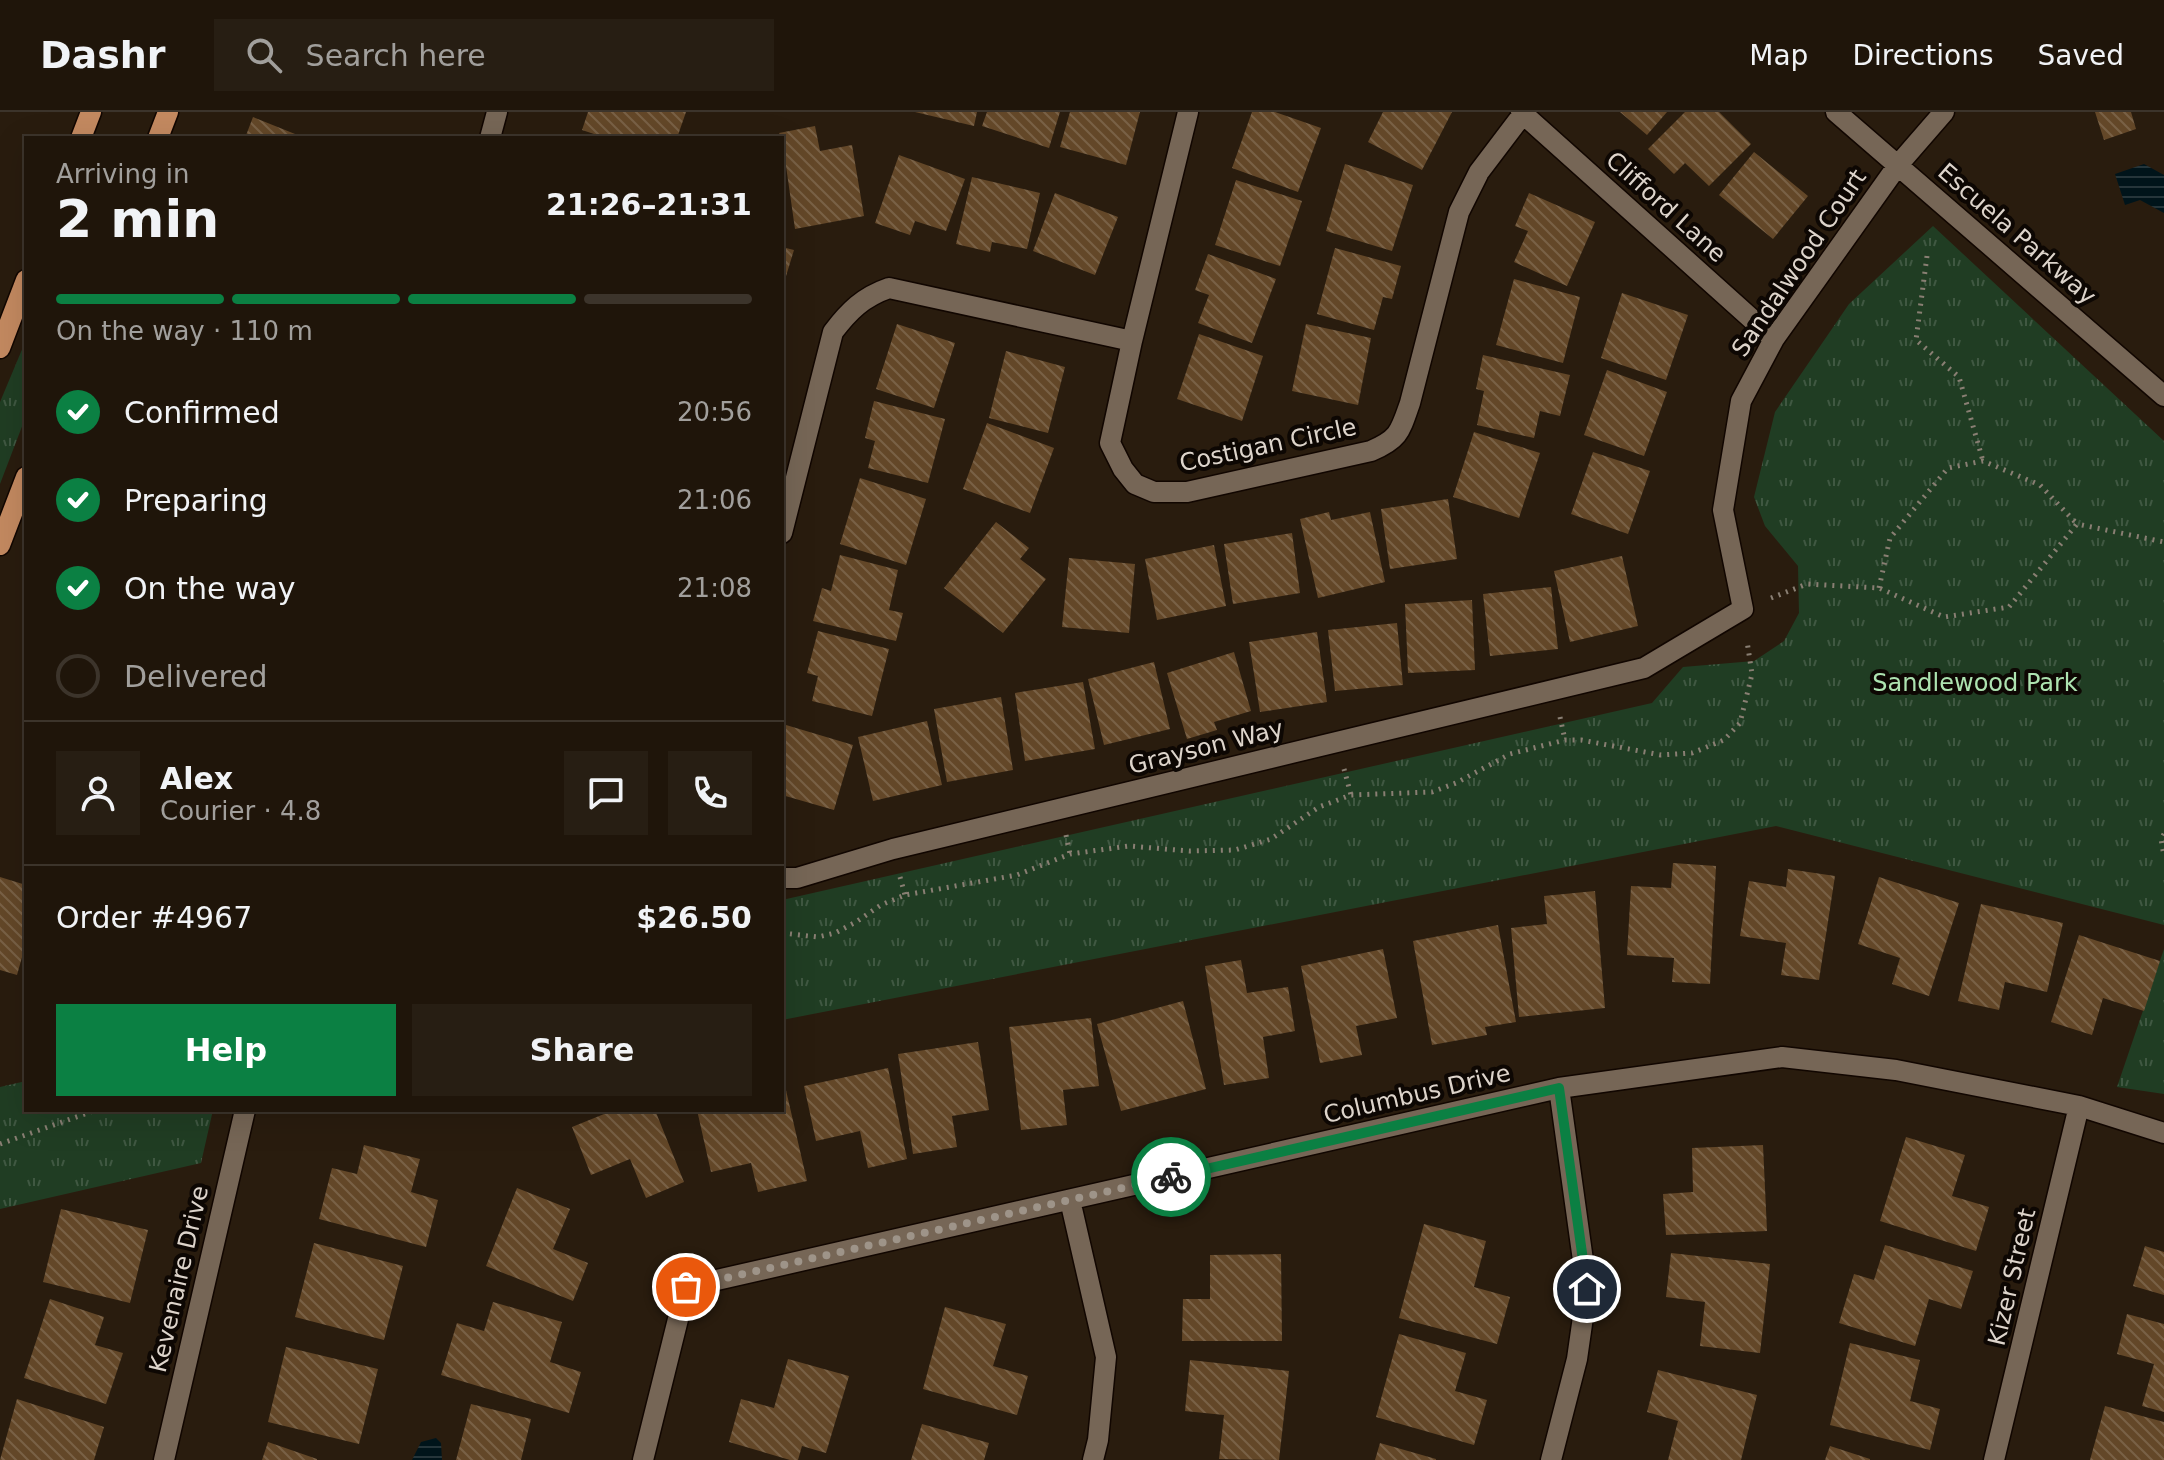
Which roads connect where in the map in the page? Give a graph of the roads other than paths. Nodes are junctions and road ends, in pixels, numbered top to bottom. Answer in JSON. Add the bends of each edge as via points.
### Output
{"nodes":[{"id":1,"x":91,"y":112,"type":"edge"},
{"id":2,"x":168,"y":112,"type":"edge"},
{"id":3,"x":497,"y":112,"type":"edge"},
{"id":4,"x":1188,"y":112,"type":"edge"},
{"id":5,"x":1836,"y":112,"type":"edge"},
{"id":6,"x":1944,"y":112,"type":"edge"},
{"id":7,"x":1522,"y":113,"type":"edge"},
{"id":8,"x":82,"y":136,"type":"edge"},
{"id":9,"x":159,"y":136,"type":"edge"},
{"id":10,"x":491,"y":136,"type":"edge"},
{"id":11,"x":1898,"y":165,"type":"junction"},
{"id":12,"x":24,"y":285,"type":"edge"},
{"id":13,"x":1774,"y":339,"type":"junction"},
{"id":14,"x":1132,"y":341,"type":"junction"},
{"id":15,"x":0,"y":348,"type":"edge"},
{"id":16,"x":2164,"y":396,"type":"edge"},
{"id":17,"x":24,"y":482,"type":"edge"},
{"id":18,"x":784,"y":525,"type":"edge"},
{"id":19,"x":0,"y":545,"type":"edge"},
{"id":20,"x":1644,"y":668,"type":"joint"},
{"id":21,"x":784,"y":878,"type":"edge"},
{"id":22,"x":1559,"y":1088,"type":"junction"},
{"id":23,"x":2079,"y":1106,"type":"junction"},
{"id":24,"x":245,"y":1112,"type":"edge"},
{"id":25,"x":2164,"y":1133,"type":"edge"},
{"id":26,"x":1070,"y":1200,"type":"junction"},
{"id":27,"x":164,"y":1460,"type":"edge"},
{"id":28,"x":643,"y":1460,"type":"edge"},
{"id":29,"x":1093,"y":1460,"type":"edge"},
{"id":30,"x":1551,"y":1460,"type":"edge"},
{"id":31,"x":1994,"y":1460,"type":"edge"}],
"edges":[{"from":1,"to":8,"type":"main road"},
{"from":2,"to":9,"type":"main road"},
{"from":3,"to":10,"type":"street"},
{"from":4,"to":14,"type":"street","name":"Costigan Circle"},
{"from":5,"to":11,"type":"street","name":"Escuela Parkway"},
{"from":6,"to":11,"type":"street","name":"Sandalwood Court"},
{"from":7,"to":13,"type":"street","name":"Clifford Lane"},
{"from":7,"to":14,"type":"street","name":"Costigan Circle","via":[[1479,172],[1459,212],[1410,403],[1392,442],[1187,492],[1154,492],[1135,484],[1110,443]]},
{"from":11,"to":13,"type":"street","name":"Sandalwood Court"},
{"from":11,"to":16,"type":"street","name":"Escuela Parkway"},
{"from":12,"to":15,"type":"main road"},
{"from":13,"to":20,"type":"street","name":"Sandalwood Court","via":[[1741,401],[1723,510],[1743,609]]},
{"from":14,"to":18,"type":"street","via":[[889,288],[868,295],[833,332]]},
{"from":17,"to":19,"type":"main road"},
{"from":20,"to":21,"type":"street","name":"Grayson Way"},
{"from":22,"to":23,"type":"street","name":"Columbus Drive","via":[[1782,1057],[1896,1070]]},
{"from":22,"to":26,"type":"street","name":"Columbus Drive"},
{"from":22,"to":30,"type":"street","via":[[1587,1289],[1577,1359]]},
{"from":23,"to":25,"type":"street","name":"Columbus Drive"},
{"from":23,"to":31,"type":"street","name":"Kizer Street"},
{"from":24,"to":27,"type":"street","name":"Kevenaire Drive"},
{"from":26,"to":28,"type":"street","name":"Columbus Drive","via":[[686,1287]]},
{"from":26,"to":29,"type":"street","via":[[1106,1357]]}]}
